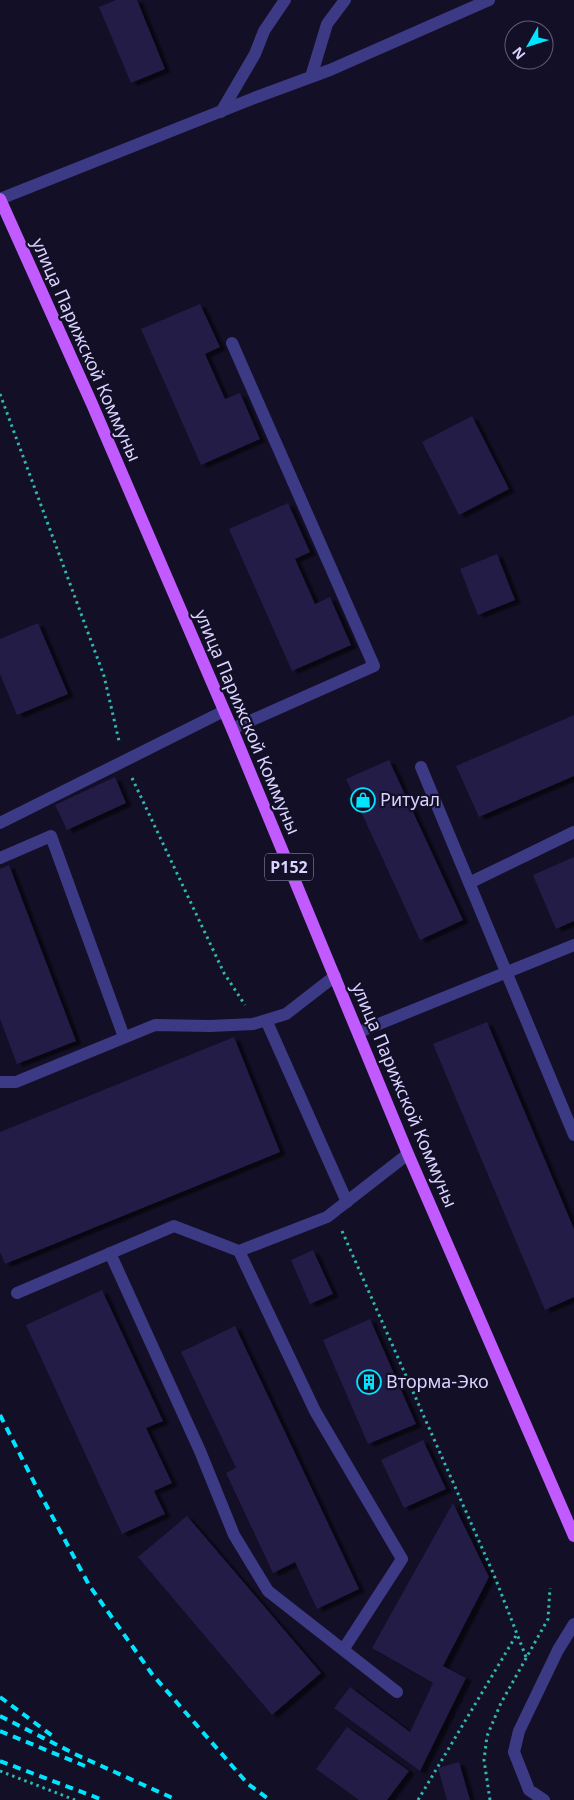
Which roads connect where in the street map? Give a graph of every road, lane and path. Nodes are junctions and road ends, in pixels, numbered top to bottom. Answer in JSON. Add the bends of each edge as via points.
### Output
{"nodes":[{"id":1,"x":286,"y":0,"type":"edge"},
{"id":2,"x":346,"y":0,"type":"edge"},
{"id":3,"x":489,"y":0,"type":"edge"},
{"id":4,"x":311,"y":77,"type":"junction"},
{"id":5,"x":221,"y":112,"type":"junction"},
{"id":6,"x":0,"y":199,"type":"edge"},
{"id":7,"x":232,"y":343,"type":"dead end"},
{"id":8,"x":0,"y":394,"type":"edge"},
{"id":9,"x":224,"y":711,"type":"junction"},
{"id":10,"x":232,"y":729,"type":"junction"},
{"id":11,"x":124,"y":760,"type":"junction"},
{"id":12,"x":421,"y":767,"type":"dead end"},
{"id":13,"x":0,"y":823,"type":"edge"},
{"id":14,"x":574,"y":832,"type":"edge"},
{"id":15,"x":0,"y":858,"type":"edge"},
{"id":16,"x":469,"y":883,"type":"junction"},
{"id":17,"x":574,"y":945,"type":"edge"},
{"id":18,"x":507,"y":974,"type":"junction"},
{"id":19,"x":335,"y":976,"type":"junction"},
{"id":20,"x":246,"y":1006,"type":"dead end"},
{"id":21,"x":266,"y":1020,"type":"junction"},
{"id":22,"x":359,"y":1032,"type":"junction"},
{"id":23,"x":124,"y":1037,"type":"junction"},
{"id":24,"x":0,"y":1082,"type":"edge"},
{"id":25,"x":574,"y":1135,"type":"edge"},
{"id":26,"x":408,"y":1154,"type":"junction"},
{"id":27,"x":347,"y":1202,"type":"junction"},
{"id":28,"x":239,"y":1251,"type":"junction"},
{"id":29,"x":110,"y":1253,"type":"junction"},
{"id":30,"x":17,"y":1293,"type":"dead end"},
{"id":31,"x":379,"y":1313,"type":"dead end"},
{"id":32,"x":574,"y":1536,"type":"edge"},
{"id":33,"x":550,"y":1588,"type":"dead end"},
{"id":34,"x":574,"y":1624,"type":"edge"},
{"id":35,"x":517,"y":1634,"type":"junction"},
{"id":36,"x":343,"y":1650,"type":"junction"},
{"id":37,"x":526,"y":1657,"type":"junction"},
{"id":38,"x":397,"y":1692,"type":"dead end"},
{"id":39,"x":0,"y":1771,"type":"edge"},
{"id":40,"x":75,"y":1800,"type":"edge"},
{"id":41,"x":418,"y":1800,"type":"edge"},
{"id":42,"x":490,"y":1800,"type":"edge"},
{"id":43,"x":544,"y":1800,"type":"edge"}],
"edges":[{"from":1,"to":5,"type":"lane","via":[[264,32]]},
{"from":2,"to":4,"type":"lane","via":[[327,24]]},
{"from":3,"to":4,"type":"lane"},
{"from":4,"to":5,"type":"lane"},
{"from":5,"to":6,"type":"lane"},
{"from":6,"to":9,"type":"main road","name":"улица Парижской Коммуны","number":"Р152"},
{"from":7,"to":10,"type":"lane","via":[[374,666]]},
{"from":8,"to":11,"type":"path","via":[[104,676]]},
{"from":9,"to":10,"type":"main road","name":"улица Парижской Коммуны","number":"Р152"},
{"from":9,"to":11,"type":"lane"},
{"from":10,"to":19,"type":"main road","name":"улица Парижской Коммуны","number":"Р152"},
{"from":11,"to":13,"type":"lane"},
{"from":11,"to":20,"type":"path","via":[[224,973]]},
{"from":12,"to":16,"type":"lane"},
{"from":14,"to":16,"type":"lane"},
{"from":15,"to":23,"type":"lane","via":[[51,836]]},
{"from":16,"to":18,"type":"lane"},
{"from":17,"to":18,"type":"lane"},
{"from":18,"to":22,"type":"lane"},
{"from":18,"to":25,"type":"lane"},
{"from":19,"to":21,"type":"lane","via":[[286,1014]]},
{"from":19,"to":22,"type":"main road","name":"улица Парижской Коммуны","number":"Р152"},
{"from":21,"to":23,"type":"lane","via":[[253,1024],[210,1026],[155,1025]]},
{"from":21,"to":27,"type":"lane"},
{"from":22,"to":26,"type":"main road","name":"улица Парижской Коммуны","number":"Р152"},
{"from":23,"to":24,"type":"lane","via":[[16,1082]]},
{"from":26,"to":27,"type":"lane"},
{"from":26,"to":32,"type":"main road","name":"улица Парижской Коммуны","number":"Р152"},
{"from":27,"to":28,"type":"lane","via":[[327,1217]]},
{"from":28,"to":29,"type":"lane","via":[[174,1226]]},
{"from":28,"to":36,"type":"lane","via":[[315,1411],[402,1559]]},
{"from":29,"to":30,"type":"lane"},
{"from":29,"to":36,"type":"lane","via":[[200,1451],[234,1535],[268,1591]]},
{"from":31,"to":35,"type":"path"},
{"from":33,"to":37,"type":"path","via":[[548,1619]]},
{"from":34,"to":43,"type":"lane","via":[[519,1731],[514,1752],[529,1790]]},
{"from":35,"to":37,"type":"path"},
{"from":35,"to":41,"type":"path"},
{"from":36,"to":38,"type":"lane"},
{"from":37,"to":42,"type":"path","via":[[487,1736],[484,1760]]},
{"from":39,"to":40,"type":"path"}]}
